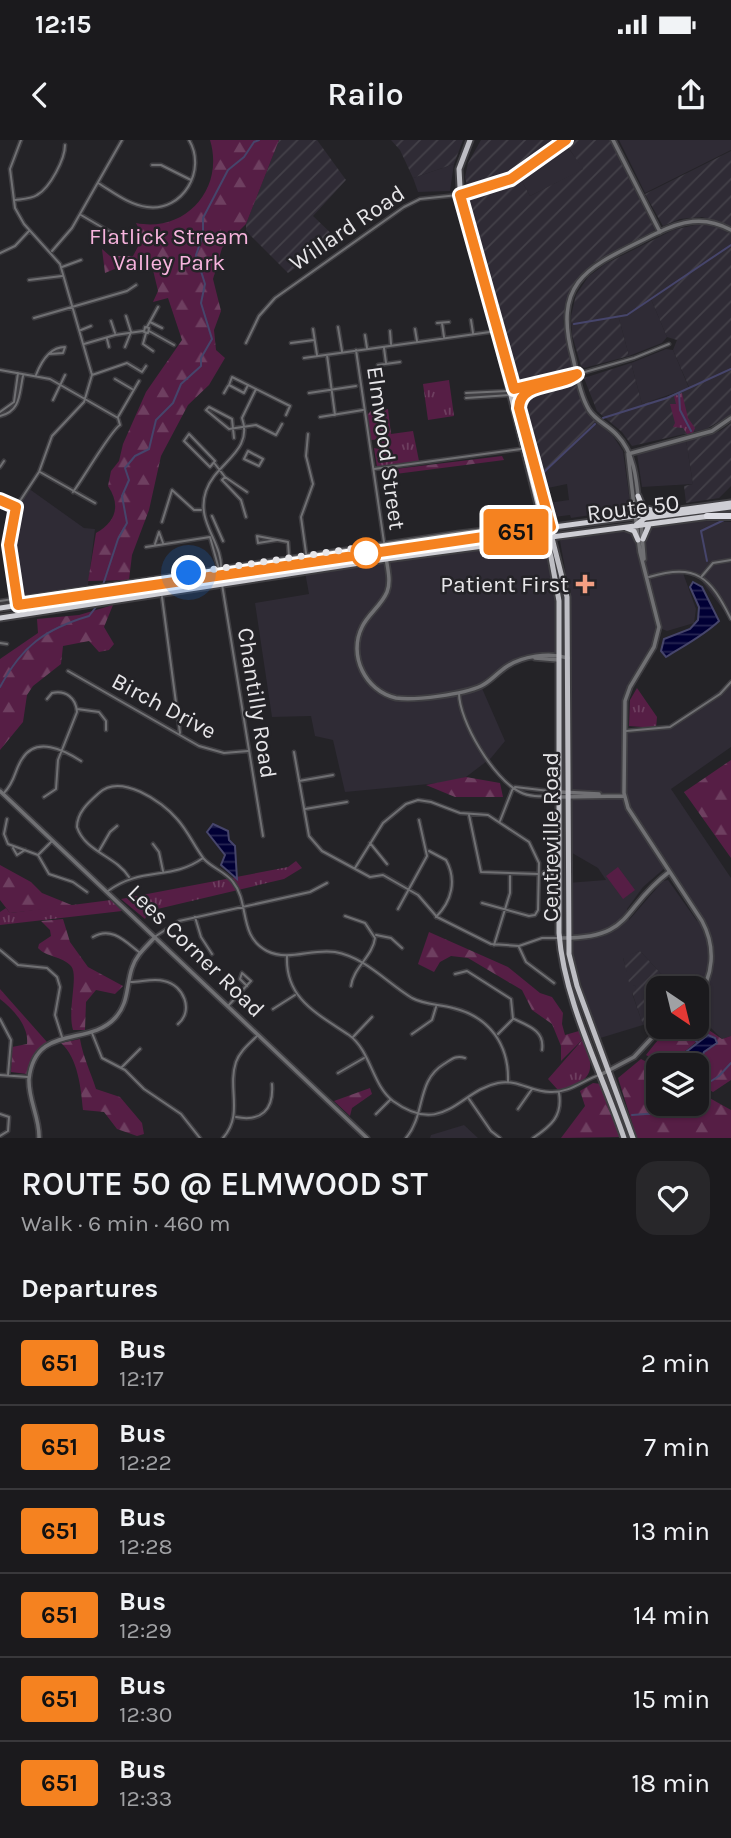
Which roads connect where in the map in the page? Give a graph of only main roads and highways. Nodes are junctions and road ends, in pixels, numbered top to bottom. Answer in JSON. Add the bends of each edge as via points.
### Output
{"nodes":[{"id":1,"x":470,"y":140,"type":"edge"},
{"id":2,"x":566,"y":140,"type":"edge"},
{"id":3,"x":460,"y":195,"type":"junction"},
{"id":4,"x":526,"y":391,"type":"road end"},
{"id":5,"x":512,"y":392,"type":"junction"},
{"id":6,"x":519,"y":408,"type":"junction"},
{"id":7,"x":527,"y":448,"type":"junction"},
{"id":8,"x":638,"y":496,"type":"road end"},
{"id":9,"x":634,"y":504,"type":"road end"},
{"id":10,"x":731,"y":505,"type":"edge"},
{"id":11,"x":662,"y":512,"type":"junction"},
{"id":12,"x":731,"y":514,"type":"edge"},
{"id":13,"x":706,"y":516,"type":"joint"},
{"id":14,"x":624,"y":517,"type":"junction"},
{"id":15,"x":639,"y":520,"type":"junction"},
{"id":16,"x":655,"y":523,"type":"junction"},
{"id":17,"x":548,"y":527,"type":"junction"},
{"id":18,"x":619,"y":527,"type":"junction"},
{"id":19,"x":550,"y":536,"type":"junction"},
{"id":20,"x":0,"y":608,"type":"edge"},
{"id":21,"x":556,"y":610,"type":"junction"},
{"id":22,"x":0,"y":618,"type":"edge"},
{"id":23,"x":568,"y":636,"type":"junction"},
{"id":24,"x":559,"y":861,"type":"junction"},
{"id":25,"x":559,"y":887,"type":"junction"},
{"id":26,"x":624,"y":1138,"type":"edge"},
{"id":27,"x":633,"y":1138,"type":"edge"}],
"edges":[{"from":1,"to":3,"type":"main road","via":[[460,166]]},
{"from":2,"to":3,"type":"main road","name":"Willard Road","via":[[511,179]]},
{"from":3,"to":5,"type":"main road"},
{"from":4,"to":6,"type":"main road","via":[[520,396]]},
{"from":5,"to":6,"type":"main road"},
{"from":5,"to":7,"type":"main road"},
{"from":6,"to":7,"type":"main road"},
{"from":7,"to":17,"type":"main road","name":"Centreville Road"},
{"from":8,"to":11,"type":"highway","via":[[643,508]]},
{"from":9,"to":14,"type":"highway"},
{"from":10,"to":11,"type":"highway","name":"Route 50"},
{"from":10,"to":15,"type":"highway"},
{"from":11,"to":15,"type":"highway","name":"Route 50"},
{"from":12,"to":13,"type":"highway"},
{"from":13,"to":16,"type":"highway","name":"Route 50"},
{"from":14,"to":15,"type":"highway","name":"Route 50"},
{"from":14,"to":17,"type":"highway","name":"Route 50"},
{"from":15,"to":16,"type":"highway","name":"Route 50"},
{"from":15,"to":18,"type":"highway","name":"Route 50"},
{"from":16,"to":18,"type":"highway","via":[[646,527],[640,539],[633,530]]},
{"from":17,"to":19,"type":"main road","name":"Centreville Road"},
{"from":17,"to":20,"type":"highway","name":"Route 50","via":[[220,570]]},
{"from":18,"to":19,"type":"highway","name":"Route 50"},
{"from":19,"to":21,"type":"main road","name":"Centreville Road","via":[[559,601]]},
{"from":19,"to":22,"type":"highway","name":"Route 50"},
{"from":19,"to":23,"type":"main road","name":"Centreville Road","via":[[566,588]]},
{"from":21,"to":23,"type":"main road","via":[[564,614]]},
{"from":21,"to":24,"type":"main road","name":"Centreville Road"},
{"from":23,"to":27,"type":"main road","name":"Centreville Road","via":[[568,938],[577,986]]},
{"from":24,"to":25,"type":"main road","name":"Centreville Road"},
{"from":24,"to":25,"type":"main road","via":[[555,872],[541,874],[555,878]]},
{"from":25,"to":26,"type":"main road","name":"Centreville Road","via":[[560,938],[569,988]]}]}
